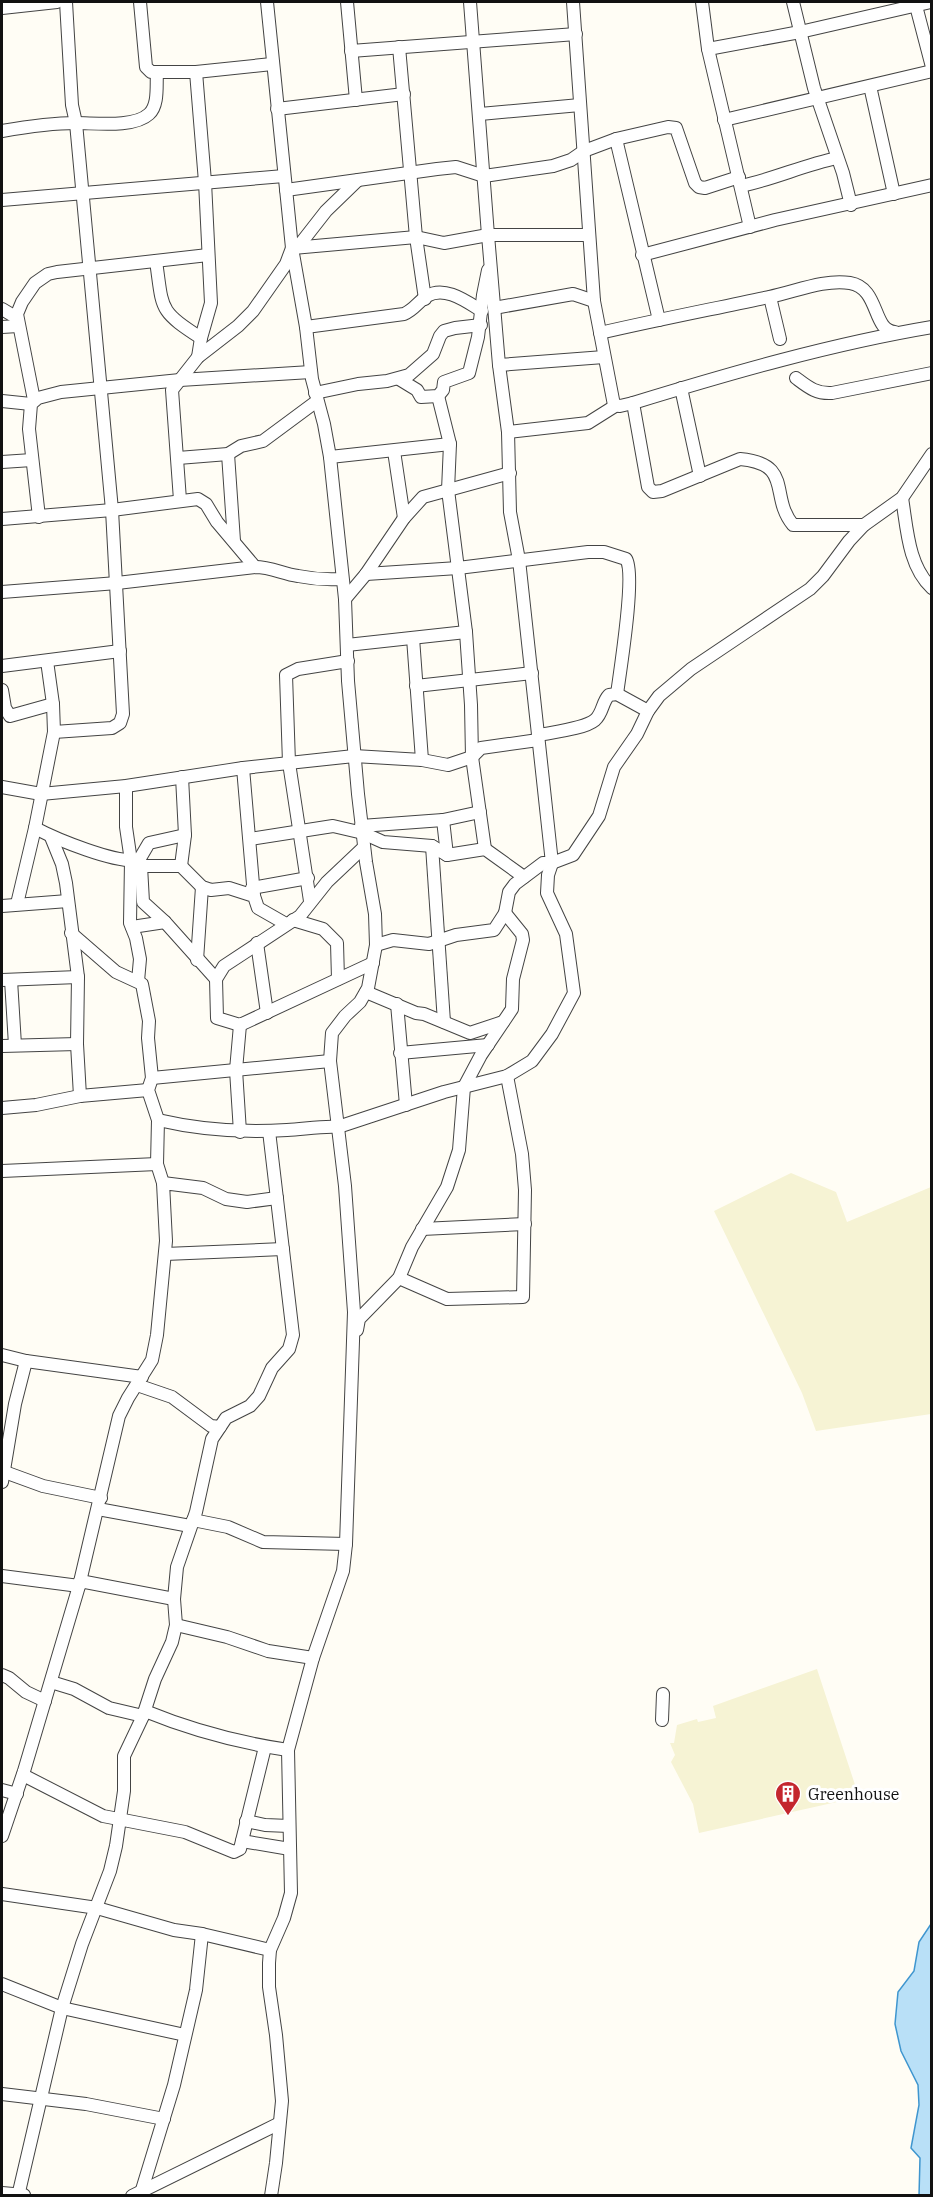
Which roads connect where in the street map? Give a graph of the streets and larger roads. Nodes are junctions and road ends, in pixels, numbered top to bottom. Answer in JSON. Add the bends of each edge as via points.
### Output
{"nodes":[{"id":1,"x":57,"y":2,"type":"edge"},
{"id":2,"x":66,"y":2,"type":"edge"},
{"id":3,"x":140,"y":2,"type":"edge"},
{"id":4,"x":267,"y":2,"type":"edge"},
{"id":5,"x":347,"y":2,"type":"edge"},
{"id":6,"x":470,"y":2,"type":"edge"},
{"id":7,"x":573,"y":2,"type":"edge"},
{"id":8,"x":702,"y":2,"type":"edge"},
{"id":9,"x":793,"y":2,"type":"edge"},
{"id":10,"x":931,"y":2,"type":"edge"},
{"id":11,"x":916,"y":4,"type":"edge"},
{"id":12,"x":2,"y":8,"type":"edge"},
{"id":13,"x":800,"y":32,"type":"junction"},
{"id":14,"x":576,"y":34,"type":"junction"},
{"id":15,"x":474,"y":41,"type":"junction"},
{"id":16,"x":399,"y":47,"type":"junction"},
{"id":17,"x":708,"y":49,"type":"junction"},
{"id":18,"x":351,"y":51,"type":"junction"},
{"id":19,"x":272,"y":64,"type":"junction"},
{"id":20,"x":932,"y":66,"type":"edge"},
{"id":21,"x":932,"y":71,"type":"edge"},
{"id":22,"x":196,"y":72,"type":"junction"},
{"id":23,"x":157,"y":74,"type":"junction"},
{"id":24,"x":870,"y":86,"type":"junction"},
{"id":25,"x":404,"y":94,"type":"junction"},
{"id":26,"x":818,"y":99,"type":"junction"},
{"id":27,"x":356,"y":100,"type":"junction"},
{"id":28,"x":580,"y":105,"type":"junction"},
{"id":29,"x":277,"y":109,"type":"junction"},
{"id":30,"x":480,"y":114,"type":"junction"},
{"id":31,"x":724,"y":120,"type":"junction"},
{"id":32,"x":76,"y":123,"type":"junction"},
{"id":33,"x":4,"y":127,"type":"edge"},
{"id":34,"x":616,"y":139,"type":"junction"},
{"id":35,"x":584,"y":151,"type":"junction"},
{"id":36,"x":837,"y":158,"type":"junction"},
{"id":37,"x":411,"y":173,"type":"junction"},
{"id":38,"x":284,"y":176,"type":"junction"},
{"id":39,"x":484,"y":176,"type":"junction"},
{"id":40,"x":358,"y":180,"type":"junction"},
{"id":41,"x":740,"y":182,"type":"junction"},
{"id":42,"x":205,"y":183,"type":"junction"},
{"id":43,"x":932,"y":185,"type":"edge"},
{"id":44,"x":286,"y":190,"type":"junction"},
{"id":45,"x":81,"y":192,"type":"junction"},
{"id":46,"x":894,"y":194,"type":"junction"},
{"id":47,"x":2,"y":200,"type":"edge"},
{"id":48,"x":851,"y":205,"type":"junction"},
{"id":49,"x":750,"y":227,"type":"junction"},
{"id":50,"x":488,"y":235,"type":"junction"},
{"id":51,"x":589,"y":235,"type":"junction"},
{"id":52,"x":416,"y":237,"type":"junction"},
{"id":53,"x":292,"y":248,"type":"junction"},
{"id":54,"x":208,"y":255,"type":"junction"},
{"id":55,"x":642,"y":255,"type":"junction"},
{"id":56,"x":156,"y":261,"type":"junction"},
{"id":57,"x":88,"y":269,"type":"junction"},
{"id":58,"x":770,"y":297,"type":"junction"},
{"id":59,"x":425,"y":299,"type":"junction"},
{"id":60,"x":594,"y":301,"type":"junction"},
{"id":61,"x":2,"y":309,"type":"edge"},
{"id":62,"x":488,"y":309,"type":"junction"},
{"id":63,"x":659,"y":320,"type":"junction"},
{"id":64,"x":17,"y":322,"type":"junction"},
{"id":65,"x":481,"y":325,"type":"junction"},
{"id":66,"x":2,"y":327,"type":"edge"},
{"id":67,"x":306,"y":327,"type":"junction"},
{"id":68,"x":932,"y":327,"type":"edge"},
{"id":69,"x":600,"y":333,"type":"junction"},
{"id":70,"x":898,"y":333,"type":"junction"},
{"id":71,"x":201,"y":338,"type":"junction"},
{"id":72,"x":780,"y":339,"type":"dead end"},
{"id":73,"x":198,"y":357,"type":"junction"},
{"id":74,"x":604,"y":357,"type":"junction"},
{"id":75,"x":499,"y":365,"type":"junction"},
{"id":76,"x":311,"y":372,"type":"junction"},
{"id":77,"x":932,"y":373,"type":"edge"},
{"id":78,"x":796,"y":378,"type":"dead end"},
{"id":79,"x":399,"y":379,"type":"junction"},
{"id":80,"x":180,"y":380,"type":"junction"},
{"id":81,"x":681,"y":388,"type":"junction"},
{"id":82,"x":100,"y":389,"type":"junction"},
{"id":83,"x":438,"y":396,"type":"junction"},
{"id":84,"x":316,"y":397,"type":"junction"},
{"id":85,"x":2,"y":401,"type":"edge"},
{"id":86,"x":33,"y":402,"type":"junction"},
{"id":87,"x":633,"y":403,"type":"junction"},
{"id":88,"x":615,"y":406,"type":"junction"},
{"id":89,"x":508,"y":432,"type":"junction"},
{"id":90,"x":450,"y":444,"type":"junction"},
{"id":91,"x":394,"y":451,"type":"junction"},
{"id":92,"x":228,"y":454,"type":"junction"},
{"id":93,"x":932,"y":454,"type":"edge"},
{"id":94,"x":330,"y":457,"type":"junction"},
{"id":95,"x":178,"y":458,"type":"junction"},
{"id":96,"x":33,"y":460,"type":"junction"},
{"id":97,"x":2,"y":462,"type":"edge"},
{"id":98,"x":510,"y":473,"type":"junction"},
{"id":99,"x":700,"y":476,"type":"junction"},
{"id":100,"x":448,"y":490,"type":"junction"},
{"id":101,"x":902,"y":498,"type":"junction"},
{"id":102,"x":180,"y":500,"type":"junction"},
{"id":103,"x":112,"y":510,"type":"junction"},
{"id":104,"x":39,"y":517,"type":"junction"},
{"id":105,"x":404,"y":518,"type":"junction"},
{"id":106,"x":2,"y":519,"type":"edge"},
{"id":107,"x":864,"y":525,"type":"junction"},
{"id":108,"x":234,"y":541,"type":"junction"},
{"id":109,"x":519,"y":560,"type":"junction"},
{"id":110,"x":255,"y":567,"type":"junction"},
{"id":111,"x":458,"y":568,"type":"junction"},
{"id":112,"x":366,"y":574,"type":"junction"},
{"id":113,"x":342,"y":579,"type":"junction"},
{"id":114,"x":117,"y":583,"type":"junction"},
{"id":115,"x":932,"y":588,"type":"edge"},
{"id":116,"x":2,"y":592,"type":"edge"},
{"id":117,"x":345,"y":599,"type":"junction"},
{"id":118,"x":465,"y":632,"type":"junction"},
{"id":119,"x":413,"y":638,"type":"junction"},
{"id":120,"x":347,"y":645,"type":"junction"},
{"id":121,"x":120,"y":651,"type":"junction"},
{"id":122,"x":47,"y":661,"type":"junction"},
{"id":123,"x":348,"y":661,"type":"junction"},
{"id":124,"x":2,"y":666,"type":"edge"},
{"id":125,"x":532,"y":673,"type":"junction"},
{"id":126,"x":470,"y":680,"type":"junction"},
{"id":127,"x":416,"y":686,"type":"junction"},
{"id":128,"x":2,"y":690,"type":"edge"},
{"id":129,"x":617,"y":694,"type":"junction"},
{"id":130,"x":53,"y":704,"type":"junction"},
{"id":131,"x":3,"y":708,"type":"edge"},
{"id":132,"x":648,"y":711,"type":"junction"},
{"id":133,"x":54,"y":732,"type":"junction"},
{"id":134,"x":538,"y":737,"type":"junction"},
{"id":135,"x":354,"y":756,"type":"junction"},
{"id":136,"x":472,"y":757,"type":"junction"},
{"id":137,"x":422,"y":760,"type":"junction"},
{"id":138,"x":289,"y":763,"type":"junction"},
{"id":139,"x":243,"y":768,"type":"junction"},
{"id":140,"x":182,"y":777,"type":"junction"},
{"id":141,"x":126,"y":786,"type":"junction"},
{"id":142,"x":2,"y":787,"type":"edge"},
{"id":143,"x":41,"y":794,"type":"junction"},
{"id":144,"x":480,"y":812,"type":"junction"},
{"id":145,"x":442,"y":820,"type":"junction"},
{"id":146,"x":35,"y":828,"type":"junction"},
{"id":147,"x":362,"y":829,"type":"junction"},
{"id":148,"x":299,"y":830,"type":"junction"},
{"id":149,"x":185,"y":835,"type":"junction"},
{"id":150,"x":51,"y":837,"type":"junction"},
{"id":151,"x":250,"y":839,"type":"junction"},
{"id":152,"x":432,"y":846,"type":"junction"},
{"id":153,"x":364,"y":847,"type":"junction"},
{"id":154,"x":485,"y":849,"type":"junction"},
{"id":155,"x":447,"y":855,"type":"junction"},
{"id":156,"x":137,"y":862,"type":"junction"},
{"id":157,"x":552,"y":863,"type":"junction"},
{"id":158,"x":181,"y":866,"type":"junction"},
{"id":159,"x":524,"y":877,"type":"junction"},
{"id":160,"x":308,"y":878,"type":"junction"},
{"id":161,"x":202,"y":887,"type":"junction"},
{"id":162,"x":253,"y":892,"type":"junction"},
{"id":163,"x":68,"y":901,"type":"junction"},
{"id":164,"x":310,"y":901,"type":"junction"},
{"id":165,"x":136,"y":902,"type":"junction"},
{"id":166,"x":17,"y":904,"type":"junction"},
{"id":167,"x":2,"y":906,"type":"edge"},
{"id":168,"x":505,"y":913,"type":"junction"},
{"id":169,"x":165,"y":922,"type":"junction"},
{"id":170,"x":290,"y":922,"type":"junction"},
{"id":171,"x":132,"y":927,"type":"junction"},
{"id":172,"x":71,"y":933,"type":"junction"},
{"id":173,"x":438,"y":942,"type":"junction"},
{"id":174,"x":257,"y":943,"type":"junction"},
{"id":175,"x":376,"y":945,"type":"junction"},
{"id":176,"x":197,"y":960,"type":"junction"},
{"id":177,"x":373,"y":963,"type":"junction"},
{"id":178,"x":78,"y":977,"type":"junction"},
{"id":179,"x":216,"y":979,"type":"junction"},
{"id":180,"x":338,"y":979,"type":"junction"},
{"id":181,"x":6,"y":980,"type":"edge"},
{"id":182,"x":138,"y":981,"type":"junction"},
{"id":183,"x":366,"y":992,"type":"junction"},
{"id":184,"x":396,"y":1004,"type":"junction"},
{"id":185,"x":267,"y":1012,"type":"junction"},
{"id":186,"x":444,"y":1022,"type":"junction"},
{"id":187,"x":503,"y":1022,"type":"junction"},
{"id":188,"x":240,"y":1025,"type":"junction"},
{"id":189,"x":77,"y":1044,"type":"junction"},
{"id":190,"x":15,"y":1045,"type":"junction"},
{"id":191,"x":2,"y":1046,"type":"edge"},
{"id":192,"x":488,"y":1046,"type":"junction"},
{"id":193,"x":400,"y":1053,"type":"junction"},
{"id":194,"x":330,"y":1061,"type":"junction"},
{"id":195,"x":236,"y":1070,"type":"junction"},
{"id":196,"x":507,"y":1076,"type":"junction"},
{"id":197,"x":150,"y":1084,"type":"junction"},
{"id":198,"x":464,"y":1088,"type":"junction"},
{"id":199,"x":80,"y":1096,"type":"junction"},
{"id":200,"x":406,"y":1105,"type":"junction"},
{"id":201,"x":2,"y":1108,"type":"edge"},
{"id":202,"x":158,"y":1120,"type":"junction"},
{"id":203,"x":339,"y":1127,"type":"junction"},
{"id":204,"x":268,"y":1131,"type":"junction"},
{"id":205,"x":240,"y":1132,"type":"junction"},
{"id":206,"x":157,"y":1164,"type":"junction"},
{"id":207,"x":2,"y":1171,"type":"edge"},
{"id":208,"x":163,"y":1183,"type":"junction"},
{"id":209,"x":277,"y":1198,"type":"junction"},
{"id":210,"x":525,"y":1224,"type":"junction"},
{"id":211,"x":422,"y":1229,"type":"junction"},
{"id":212,"x":283,"y":1249,"type":"junction"},
{"id":213,"x":165,"y":1254,"type":"junction"},
{"id":214,"x":399,"y":1278,"type":"junction"},
{"id":215,"x":353,"y":1346,"type":"junction"},
{"id":216,"x":2,"y":1355,"type":"edge"},
{"id":217,"x":26,"y":1361,"type":"junction"},
{"id":218,"x":139,"y":1381,"type":"junction"},
{"id":219,"x":220,"y":1427,"type":"junction"},
{"id":220,"x":2,"y":1475,"type":"edge"},
{"id":221,"x":99,"y":1503,"type":"junction"},
{"id":222,"x":191,"y":1523,"type":"junction"},
{"id":223,"x":346,"y":1544,"type":"junction"},
{"id":224,"x":2,"y":1576,"type":"edge"},
{"id":225,"x":79,"y":1584,"type":"junction"},
{"id":226,"x":174,"y":1599,"type":"junction"},
{"id":227,"x":176,"y":1625,"type":"junction"},
{"id":228,"x":313,"y":1658,"type":"junction"},
{"id":229,"x":2,"y":1675,"type":"edge"},
{"id":230,"x":51,"y":1682,"type":"junction"},
{"id":231,"x":663,"y":1694,"type":"dead end"},
{"id":232,"x":45,"y":1701,"type":"junction"},
{"id":233,"x":144,"y":1713,"type":"junction"},
{"id":234,"x":662,"y":1720,"type":"dead end"},
{"id":235,"x":265,"y":1747,"type":"junction"},
{"id":236,"x":288,"y":1750,"type":"junction"},
{"id":237,"x":23,"y":1775,"type":"junction"},
{"id":238,"x":2,"y":1790,"type":"edge"},
{"id":239,"x":17,"y":1794,"type":"junction"},
{"id":240,"x":121,"y":1820,"type":"junction"},
{"id":241,"x":246,"y":1821,"type":"junction"},
{"id":242,"x":289,"y":1826,"type":"junction"},
{"id":243,"x":2,"y":1836,"type":"edge"},
{"id":244,"x":242,"y":1841,"type":"junction"},
{"id":245,"x":290,"y":1849,"type":"junction"},
{"id":246,"x":2,"y":1894,"type":"edge"},
{"id":247,"x":97,"y":1908,"type":"junction"},
{"id":248,"x":202,"y":1934,"type":"junction"},
{"id":249,"x":270,"y":1950,"type":"junction"},
{"id":250,"x":2,"y":1984,"type":"edge"},
{"id":251,"x":62,"y":2008,"type":"junction"},
{"id":252,"x":184,"y":2036,"type":"junction"},
{"id":253,"x":2,"y":2094,"type":"edge"},
{"id":254,"x":40,"y":2100,"type":"junction"},
{"id":255,"x":164,"y":2118,"type":"junction"},
{"id":256,"x":278,"y":2124,"type":"junction"},
{"id":257,"x":2,"y":2193,"type":"edge"},
{"id":258,"x":136,"y":2194,"type":"edge"},
{"id":259,"x":18,"y":2195,"type":"edge"},
{"id":260,"x":25,"y":2196,"type":"edge"},
{"id":261,"x":271,"y":2196,"type":"edge"}],
"edges":[{"from":1,"to":12,"type":"street"},
{"from":2,"to":32,"type":"street"},
{"from":3,"to":23,"type":"street","via":[[146,67]]},
{"from":4,"to":19,"type":"street"},
{"from":5,"to":18,"type":"street"},
{"from":6,"to":15,"type":"street"},
{"from":7,"to":14,"type":"street"},
{"from":8,"to":17,"type":"street"},
{"from":9,"to":13,"type":"street"},
{"from":10,"to":11,"type":"street"},
{"from":11,"to":13,"type":"street"},
{"from":11,"to":20,"type":"street"},
{"from":13,"to":17,"type":"street"},
{"from":13,"to":26,"type":"street"},
{"from":14,"to":15,"type":"street"},
{"from":14,"to":28,"type":"street"},
{"from":15,"to":16,"type":"street"},
{"from":15,"to":30,"type":"street"},
{"from":16,"to":18,"type":"street"},
{"from":16,"to":25,"type":"street"},
{"from":17,"to":31,"type":"street"},
{"from":18,"to":27,"type":"street"},
{"from":19,"to":22,"type":"street"},
{"from":19,"to":29,"type":"street"},
{"from":21,"to":24,"type":"street"},
{"from":22,"to":23,"type":"street"},
{"from":22,"to":42,"type":"street"},
{"from":23,"to":32,"type":"street","via":[[156,99],[148,116],[100,125]]},
{"from":24,"to":26,"type":"street"},
{"from":24,"to":46,"type":"street"},
{"from":25,"to":27,"type":"street"},
{"from":25,"to":37,"type":"street"},
{"from":26,"to":31,"type":"street"},
{"from":26,"to":36,"type":"street"},
{"from":27,"to":29,"type":"street"},
{"from":28,"to":30,"type":"street"},
{"from":28,"to":35,"type":"street"},
{"from":29,"to":38,"type":"street"},
{"from":30,"to":39,"type":"street"},
{"from":31,"to":41,"type":"street"},
{"from":32,"to":33,"type":"street"},
{"from":32,"to":45,"type":"street"},
{"from":34,"to":35,"type":"street"},
{"from":34,"to":41,"type":"street","via":[[676,128],[699,188]]},
{"from":34,"to":55,"type":"street"},
{"from":35,"to":39,"type":"street","via":[[552,166]]},
{"from":35,"to":51,"type":"street"},
{"from":36,"to":41,"type":"street","via":[[810,163],[768,180]]},
{"from":36,"to":48,"type":"street"},
{"from":37,"to":39,"type":"street","via":[[456,167]]},
{"from":37,"to":40,"type":"street"},
{"from":37,"to":52,"type":"street"},
{"from":38,"to":42,"type":"street"},
{"from":38,"to":44,"type":"street"},
{"from":39,"to":50,"type":"street"},
{"from":40,"to":44,"type":"street"},
{"from":40,"to":53,"type":"street"},
{"from":41,"to":49,"type":"street"},
{"from":42,"to":45,"type":"street"},
{"from":42,"to":54,"type":"street"},
{"from":43,"to":46,"type":"street"},
{"from":44,"to":53,"type":"street"},
{"from":45,"to":47,"type":"street"},
{"from":45,"to":57,"type":"street"},
{"from":46,"to":48,"type":"street"},
{"from":48,"to":49,"type":"street"},
{"from":49,"to":55,"type":"street"},
{"from":50,"to":51,"type":"street"},
{"from":50,"to":52,"type":"street","via":[[444,243]]},
{"from":50,"to":62,"type":"street"},
{"from":51,"to":60,"type":"street"},
{"from":52,"to":53,"type":"street"},
{"from":52,"to":59,"type":"street"},
{"from":53,"to":67,"type":"street"},
{"from":53,"to":73,"type":"street","via":[[286,264],[253,311]]},
{"from":54,"to":56,"type":"street"},
{"from":54,"to":71,"type":"street","via":[[211,303]]},
{"from":55,"to":63,"type":"street"},
{"from":56,"to":57,"type":"street"},
{"from":56,"to":71,"type":"street","via":[[165,310]]},
{"from":57,"to":64,"type":"street","via":[[57,272],[42,278],[27,293]]},
{"from":57,"to":82,"type":"street"},
{"from":58,"to":63,"type":"street"},
{"from":58,"to":70,"type":"street","via":[[826,283],[854,284],[866,291],[882,327]]},
{"from":58,"to":72,"type":"street"},
{"from":59,"to":62,"type":"street","via":[[449,294]]},
{"from":59,"to":67,"type":"street","via":[[404,314]]},
{"from":60,"to":62,"type":"street","via":[[573,294]]},
{"from":60,"to":69,"type":"street"},
{"from":61,"to":64,"type":"street"},
{"from":62,"to":65,"type":"street"},
{"from":62,"to":75,"type":"street"},
{"from":63,"to":69,"type":"street"},
{"from":64,"to":66,"type":"street"},
{"from":64,"to":86,"type":"street"},
{"from":65,"to":79,"type":"street","via":[[444,331],[433,354]]},
{"from":65,"to":83,"type":"street","via":[[469,373],[444,382]]},
{"from":67,"to":76,"type":"street"},
{"from":68,"to":70,"type":"street"},
{"from":69,"to":74,"type":"street"},
{"from":70,"to":81,"type":"street"},
{"from":71,"to":73,"type":"street"},
{"from":73,"to":80,"type":"street"},
{"from":74,"to":75,"type":"street"},
{"from":74,"to":88,"type":"street"},
{"from":75,"to":89,"type":"street"},
{"from":76,"to":80,"type":"street"},
{"from":76,"to":84,"type":"street"},
{"from":77,"to":78,"type":"street","via":[[824,393],[809,389]]},
{"from":79,"to":83,"type":"street","via":[[421,396]]},
{"from":79,"to":84,"type":"street","via":[[358,384]]},
{"from":80,"to":82,"type":"street"},
{"from":80,"to":95,"type":"street","via":[[172,390]]},
{"from":81,"to":87,"type":"street"},
{"from":81,"to":99,"type":"street"},
{"from":82,"to":86,"type":"street","via":[[52,393]]},
{"from":82,"to":103,"type":"street"},
{"from":83,"to":90,"type":"street"},
{"from":84,"to":92,"type":"street","via":[[263,441]]},
{"from":84,"to":94,"type":"street"},
{"from":85,"to":86,"type":"street"},
{"from":86,"to":96,"type":"street","via":[[29,429]]},
{"from":87,"to":88,"type":"street"},
{"from":87,"to":99,"type":"street","via":[[648,487],[653,492],[662,491]]},
{"from":88,"to":89,"type":"street","via":[[588,423]]},
{"from":89,"to":98,"type":"street"},
{"from":90,"to":91,"type":"street"},
{"from":90,"to":100,"type":"street"},
{"from":91,"to":94,"type":"street"},
{"from":91,"to":105,"type":"street"},
{"from":92,"to":95,"type":"street"},
{"from":92,"to":108,"type":"street"},
{"from":93,"to":101,"type":"street"},
{"from":94,"to":113,"type":"street"},
{"from":95,"to":102,"type":"street"},
{"from":96,"to":97,"type":"street"},
{"from":96,"to":104,"type":"street"},
{"from":98,"to":100,"type":"street"},
{"from":98,"to":109,"type":"street","via":[[511,517]]},
{"from":99,"to":107,"type":"street","via":[[740,459],[763,463],[777,479],[786,517],[793,525]]},
{"from":100,"to":105,"type":"street","via":[[423,497]]},
{"from":100,"to":111,"type":"street"},
{"from":101,"to":107,"type":"street"},
{"from":101,"to":115,"type":"street","via":[[918,570]]},
{"from":102,"to":103,"type":"street"},
{"from":102,"to":108,"type":"street","via":[[198,499],[206,504]]},
{"from":103,"to":104,"type":"street"},
{"from":103,"to":114,"type":"street"},
{"from":104,"to":106,"type":"street"},
{"from":105,"to":112,"type":"street"},
{"from":107,"to":132,"type":"street","via":[[810,589],[691,669],[659,696]]},
{"from":108,"to":110,"type":"street"},
{"from":109,"to":111,"type":"street"},
{"from":109,"to":125,"type":"street"},
{"from":109,"to":129,"type":"street","via":[[588,552],[626,559],[630,568],[627,621]]},
{"from":110,"to":113,"type":"street","via":[[323,580]]},
{"from":110,"to":114,"type":"street"},
{"from":111,"to":112,"type":"street"},
{"from":111,"to":118,"type":"street"},
{"from":112,"to":117,"type":"street"},
{"from":113,"to":117,"type":"street"},
{"from":114,"to":116,"type":"street"},
{"from":114,"to":121,"type":"street"},
{"from":117,"to":120,"type":"street"},
{"from":118,"to":119,"type":"street"},
{"from":118,"to":126,"type":"street"},
{"from":119,"to":120,"type":"street"},
{"from":119,"to":127,"type":"street"},
{"from":120,"to":123,"type":"street"},
{"from":121,"to":122,"type":"street"},
{"from":121,"to":133,"type":"street","via":[[120,723],[108,729]]},
{"from":122,"to":124,"type":"street"},
{"from":122,"to":130,"type":"street"},
{"from":123,"to":135,"type":"street"},
{"from":123,"to":138,"type":"street","via":[[298,669],[286,675]]},
{"from":125,"to":126,"type":"street"},
{"from":125,"to":134,"type":"street"},
{"from":126,"to":127,"type":"street"},
{"from":126,"to":136,"type":"street"},
{"from":127,"to":137,"type":"street"},
{"from":128,"to":131,"type":"street"},
{"from":129,"to":132,"type":"street"},
{"from":129,"to":134,"type":"street","via":[[607,697],[595,720]]},
{"from":130,"to":131,"type":"street","via":[[10,716]]},
{"from":130,"to":133,"type":"street"},
{"from":132,"to":157,"type":"street","via":[[614,767],[599,816],[573,855]]},
{"from":133,"to":143,"type":"street"},
{"from":134,"to":136,"type":"street","via":[[481,748]]},
{"from":134,"to":157,"type":"street"},
{"from":135,"to":137,"type":"street"},
{"from":135,"to":138,"type":"street"},
{"from":135,"to":147,"type":"street"},
{"from":136,"to":137,"type":"street","via":[[448,765]]},
{"from":136,"to":144,"type":"street"},
{"from":138,"to":139,"type":"street"},
{"from":138,"to":148,"type":"street"},
{"from":139,"to":140,"type":"street"},
{"from":139,"to":151,"type":"street"},
{"from":140,"to":141,"type":"street"},
{"from":140,"to":149,"type":"street"},
{"from":141,"to":143,"type":"street"},
{"from":141,"to":156,"type":"street","via":[[126,827]]},
{"from":142,"to":143,"type":"street"},
{"from":143,"to":146,"type":"street"},
{"from":144,"to":145,"type":"street"},
{"from":144,"to":154,"type":"street"},
{"from":145,"to":147,"type":"street"},
{"from":145,"to":155,"type":"street"},
{"from":146,"to":150,"type":"street"},
{"from":146,"to":166,"type":"street"},
{"from":147,"to":148,"type":"street","via":[[333,826]]},
{"from":147,"to":152,"type":"street","via":[[383,842]]},
{"from":147,"to":153,"type":"street"},
{"from":148,"to":151,"type":"street"},
{"from":148,"to":160,"type":"street"},
{"from":149,"to":156,"type":"street","via":[[149,843]]},
{"from":149,"to":158,"type":"street"},
{"from":150,"to":156,"type":"street"},
{"from":150,"to":163,"type":"street","via":[[62,864]]},
{"from":151,"to":162,"type":"street"},
{"from":152,"to":155,"type":"street"},
{"from":152,"to":173,"type":"street"},
{"from":153,"to":164,"type":"street"},
{"from":153,"to":175,"type":"street"},
{"from":154,"to":155,"type":"street"},
{"from":154,"to":159,"type":"street"},
{"from":156,"to":158,"type":"street"},
{"from":156,"to":165,"type":"street"},
{"from":157,"to":159,"type":"street","via":[[543,863]]},
{"from":157,"to":196,"type":"street","via":[[547,893],[566,934],[574,993],[542,1049],[532,1061]]},
{"from":158,"to":161,"type":"street"},
{"from":159,"to":168,"type":"street","via":[[509,892]]},
{"from":160,"to":162,"type":"street"},
{"from":160,"to":164,"type":"street"},
{"from":161,"to":162,"type":"street"},
{"from":161,"to":176,"type":"street"},
{"from":162,"to":170,"type":"street","via":[[258,908]]},
{"from":163,"to":166,"type":"street"},
{"from":163,"to":172,"type":"street"},
{"from":164,"to":170,"type":"street","via":[[300,916]]},
{"from":165,"to":169,"type":"street"},
{"from":165,"to":171,"type":"street"},
{"from":166,"to":167,"type":"street"},
{"from":168,"to":173,"type":"street","via":[[494,930],[456,935]]},
{"from":168,"to":187,"type":"street","via":[[523,940],[513,979],[512,1009]]},
{"from":169,"to":171,"type":"street"},
{"from":169,"to":176,"type":"street"},
{"from":170,"to":174,"type":"street"},
{"from":170,"to":180,"type":"street","via":[[330,934],[337,943]]},
{"from":171,"to":182,"type":"street","via":[[140,959]]},
{"from":172,"to":178,"type":"street"},
{"from":172,"to":182,"type":"street","via":[[116,972]]},
{"from":173,"to":175,"type":"street","via":[[393,940]]},
{"from":173,"to":186,"type":"street"},
{"from":174,"to":179,"type":"street","via":[[224,966]]},
{"from":174,"to":185,"type":"street"},
{"from":175,"to":177,"type":"street"},
{"from":176,"to":179,"type":"street"},
{"from":177,"to":180,"type":"street"},
{"from":177,"to":183,"type":"street"},
{"from":178,"to":181,"type":"street"},
{"from":178,"to":189,"type":"street"},
{"from":179,"to":188,"type":"street","via":[[218,1018]]},
{"from":180,"to":185,"type":"street"},
{"from":181,"to":190,"type":"street"},
{"from":182,"to":197,"type":"street","via":[[142,984],[149,1021]]},
{"from":183,"to":184,"type":"street"},
{"from":183,"to":194,"type":"street","via":[[332,1033]]},
{"from":184,"to":186,"type":"street"},
{"from":184,"to":193,"type":"street"},
{"from":185,"to":188,"type":"street"},
{"from":186,"to":187,"type":"street","via":[[470,1032]]},
{"from":187,"to":192,"type":"street"},
{"from":188,"to":195,"type":"street"},
{"from":189,"to":190,"type":"street"},
{"from":189,"to":199,"type":"street"},
{"from":190,"to":191,"type":"street"},
{"from":192,"to":193,"type":"street"},
{"from":192,"to":198,"type":"street"},
{"from":193,"to":200,"type":"street"},
{"from":194,"to":195,"type":"street"},
{"from":194,"to":203,"type":"street"},
{"from":195,"to":197,"type":"street"},
{"from":195,"to":205,"type":"street"},
{"from":196,"to":198,"type":"street"},
{"from":196,"to":210,"type":"street","via":[[522,1154]]},
{"from":197,"to":199,"type":"street"},
{"from":197,"to":202,"type":"street"},
{"from":198,"to":200,"type":"street"},
{"from":198,"to":211,"type":"street","via":[[459,1150],[453,1171]]},
{"from":199,"to":201,"type":"street"},
{"from":200,"to":203,"type":"street"},
{"from":202,"to":205,"type":"street"},
{"from":202,"to":206,"type":"street"},
{"from":203,"to":204,"type":"street"},
{"from":203,"to":215,"type":"street","via":[[354,1312]]},
{"from":204,"to":205,"type":"street"},
{"from":204,"to":209,"type":"street"},
{"from":206,"to":207,"type":"street"},
{"from":206,"to":208,"type":"street"},
{"from":208,"to":209,"type":"street","via":[[203,1188],[226,1199],[247,1202]]},
{"from":208,"to":213,"type":"street"},
{"from":209,"to":212,"type":"street"},
{"from":210,"to":211,"type":"street"},
{"from":210,"to":214,"type":"street","via":[[523,1297],[447,1299]]},
{"from":211,"to":214,"type":"street"},
{"from":212,"to":213,"type":"street"},
{"from":212,"to":219,"type":"street","via":[[293,1322],[289,1350],[273,1368],[259,1396],[250,1406],[226,1418]]},
{"from":213,"to":218,"type":"street","via":[[152,1360]]},
{"from":214,"to":215,"type":"street","via":[[359,1319]]},
{"from":215,"to":223,"type":"street"},
{"from":216,"to":217,"type":"street"},
{"from":217,"to":218,"type":"street"},
{"from":217,"to":220,"type":"street"},
{"from":218,"to":219,"type":"street","via":[[172,1397],[211,1426]]},
{"from":218,"to":221,"type":"street","via":[[119,1416]]},
{"from":219,"to":222,"type":"street","via":[[212,1439]]},
{"from":220,"to":221,"type":"street"},
{"from":221,"to":222,"type":"street"},
{"from":221,"to":225,"type":"street"},
{"from":222,"to":223,"type":"street","via":[[228,1527],[263,1542]]},
{"from":222,"to":226,"type":"street","via":[[177,1567]]},
{"from":223,"to":228,"type":"street","via":[[343,1570]]},
{"from":224,"to":225,"type":"street"},
{"from":225,"to":226,"type":"street"},
{"from":225,"to":230,"type":"street"},
{"from":226,"to":227,"type":"street"},
{"from":227,"to":228,"type":"street","via":[[268,1651]]},
{"from":227,"to":233,"type":"street"},
{"from":228,"to":236,"type":"street"},
{"from":229,"to":232,"type":"street"},
{"from":230,"to":232,"type":"street"},
{"from":230,"to":233,"type":"street","via":[[74,1689],[109,1708]]},
{"from":231,"to":234,"type":"street"},
{"from":232,"to":237,"type":"street"},
{"from":233,"to":235,"type":"street"},
{"from":233,"to":240,"type":"street","via":[[123,1761]]},
{"from":235,"to":236,"type":"street"},
{"from":235,"to":241,"type":"street"},
{"from":236,"to":242,"type":"street"},
{"from":237,"to":239,"type":"street"},
{"from":237,"to":240,"type":"street","via":[[103,1816]]},
{"from":238,"to":239,"type":"street"},
{"from":239,"to":243,"type":"street"},
{"from":240,"to":244,"type":"street","via":[[185,1832],[234,1852],[240,1849]]},
{"from":240,"to":247,"type":"street"},
{"from":241,"to":242,"type":"street"},
{"from":241,"to":244,"type":"street"},
{"from":242,"to":245,"type":"street"},
{"from":244,"to":245,"type":"street"},
{"from":245,"to":249,"type":"street","via":[[291,1893]]},
{"from":246,"to":247,"type":"street"},
{"from":247,"to":248,"type":"street"},
{"from":247,"to":251,"type":"street"},
{"from":248,"to":249,"type":"street"},
{"from":248,"to":252,"type":"street","via":[[196,1990]]},
{"from":249,"to":256,"type":"street","via":[[269,1987],[282,2101]]},
{"from":250,"to":251,"type":"street"},
{"from":251,"to":252,"type":"street"},
{"from":251,"to":254,"type":"street"},
{"from":252,"to":255,"type":"street"},
{"from":253,"to":254,"type":"street"},
{"from":254,"to":255,"type":"street"},
{"from":254,"to":259,"type":"street"},
{"from":255,"to":258,"type":"street"},
{"from":256,"to":258,"type":"street"},
{"from":256,"to":261,"type":"street"},
{"from":257,"to":259,"type":"street"},
{"from":259,"to":260,"type":"street"}]}
